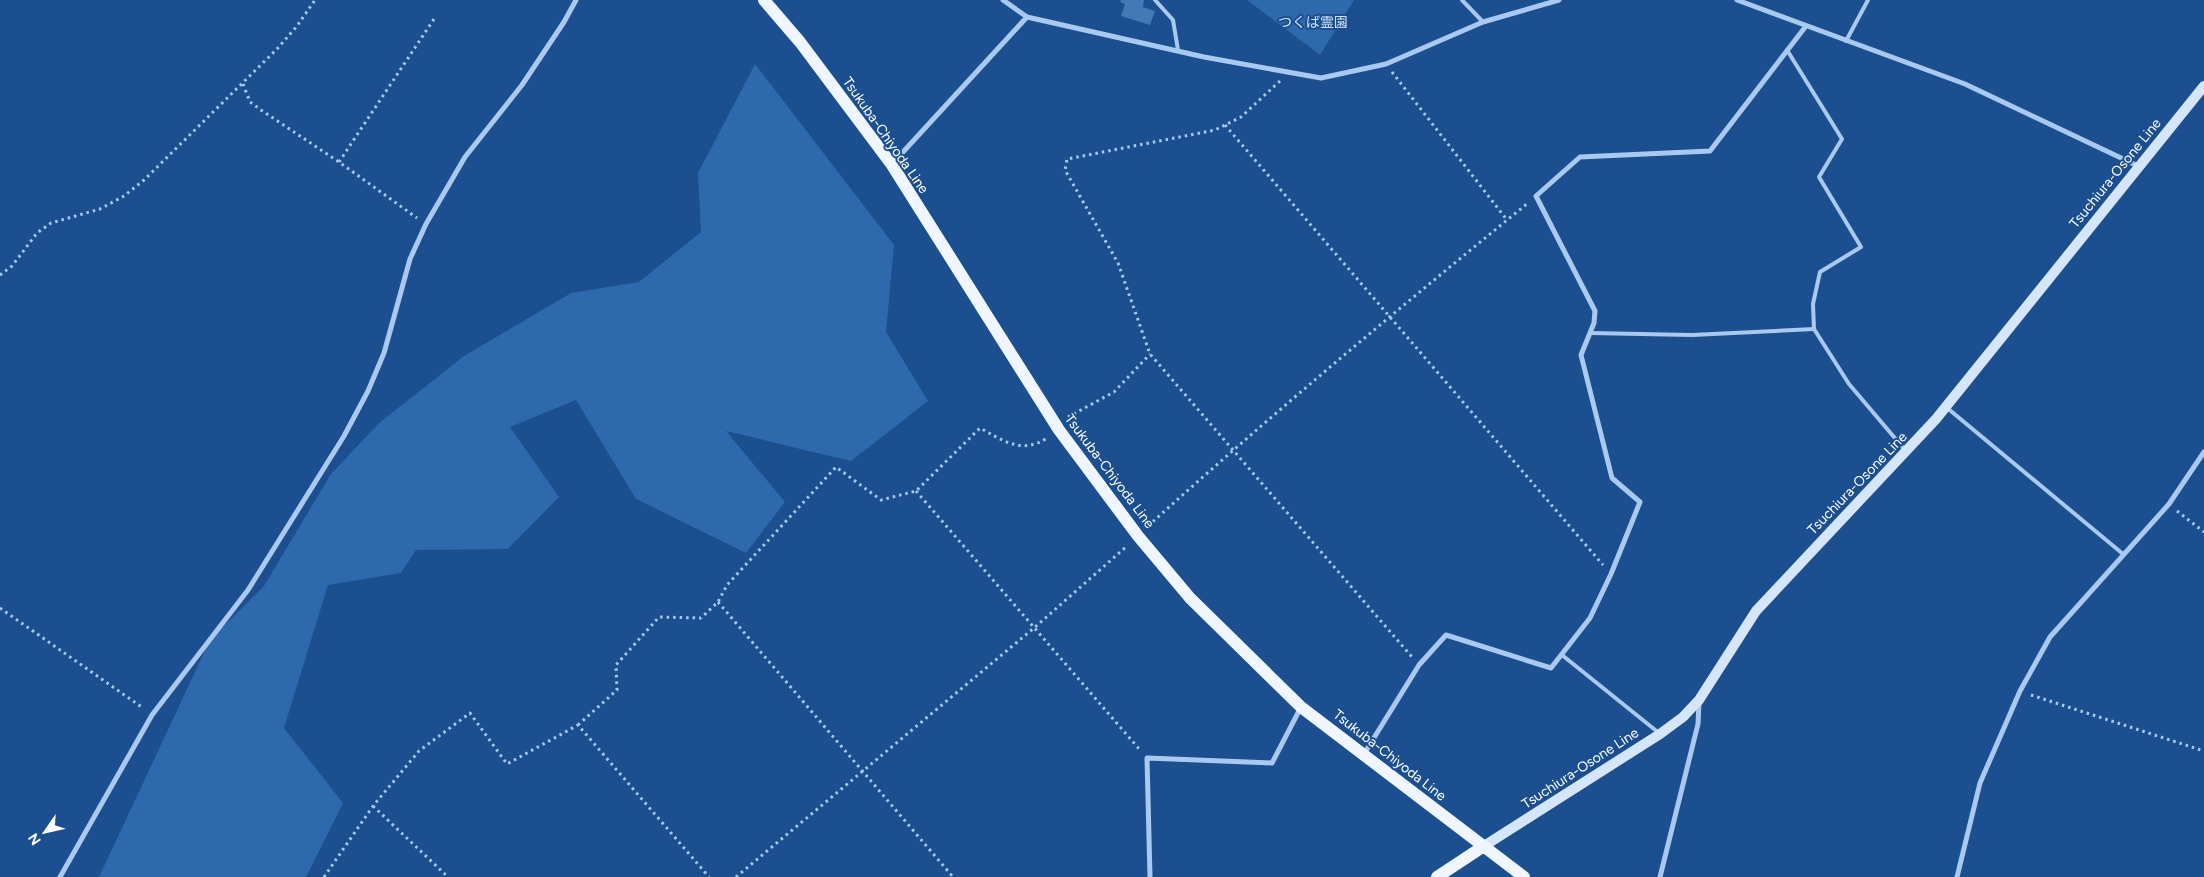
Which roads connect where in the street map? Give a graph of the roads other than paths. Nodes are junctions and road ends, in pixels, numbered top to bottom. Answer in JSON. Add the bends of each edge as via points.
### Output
{"nodes":[{"id":1,"x":576,"y":0,"type":"edge"},
{"id":2,"x":764,"y":0,"type":"edge"},
{"id":3,"x":1003,"y":0,"type":"edge"},
{"id":4,"x":1155,"y":0,"type":"edge"},
{"id":5,"x":1462,"y":0,"type":"edge"},
{"id":6,"x":1559,"y":0,"type":"edge"},
{"id":7,"x":1737,"y":0,"type":"edge"},
{"id":8,"x":1868,"y":0,"type":"edge"},
{"id":9,"x":1027,"y":17,"type":"junction"},
{"id":10,"x":1483,"y":22,"type":"junction"},
{"id":11,"x":1806,"y":26,"type":"junction"},
{"id":12,"x":1846,"y":41,"type":"junction"},
{"id":13,"x":1178,"y":50,"type":"junction"},
{"id":14,"x":1787,"y":50,"type":"junction"},
{"id":15,"x":2204,"y":86,"type":"edge"},
{"id":16,"x":892,"y":165,"type":"junction"},
{"id":17,"x":2138,"y":166,"type":"junction"},
{"id":18,"x":1814,"y":329,"type":"junction"},
{"id":19,"x":1590,"y":333,"type":"junction"},
{"id":20,"x":1945,"y":407,"type":"junction"},
{"id":21,"x":1906,"y":451,"type":"junction"},
{"id":22,"x":2204,"y":452,"type":"edge"},
{"id":23,"x":2123,"y":554,"type":"junction"},
{"id":24,"x":1562,"y":655,"type":"junction"},
{"id":25,"x":1699,"y":700,"type":"junction"},
{"id":26,"x":1301,"y":706,"type":"junction"},
{"id":27,"x":1660,"y":734,"type":"junction"},
{"id":28,"x":1364,"y":755,"type":"junction"},
{"id":29,"x":1484,"y":846,"type":"junction"},
{"id":30,"x":60,"y":877,"type":"edge"},
{"id":31,"x":1150,"y":877,"type":"edge"},
{"id":32,"x":1437,"y":877,"type":"edge"},
{"id":33,"x":1524,"y":877,"type":"edge"},
{"id":34,"x":1660,"y":877,"type":"edge"},
{"id":35,"x":1957,"y":877,"type":"edge"}],
"edges":[{"from":1,"to":30,"type":"street","via":[[522,85],[465,157],[426,224],[410,259],[384,353],[344,436],[248,590],[152,715]]},
{"from":2,"to":16,"type":"main road","name":"Tsukuba-Chiyoda Line","via":[[800,42]]},
{"from":3,"to":9,"type":"street"},
{"from":4,"to":13,"type":"lane","via":[[1172,20]]},
{"from":5,"to":10,"type":"lane"},
{"from":6,"to":10,"type":"street"},
{"from":7,"to":11,"type":"street"},
{"from":8,"to":12,"type":"lane"},
{"from":9,"to":13,"type":"street"},
{"from":9,"to":16,"type":"street"},
{"from":10,"to":13,"type":"street","via":[[1386,64],[1321,78]]},
{"from":11,"to":12,"type":"street"},
{"from":11,"to":14,"type":"street"},
{"from":12,"to":17,"type":"street","via":[[1965,84]]},
{"from":14,"to":18,"type":"lane","via":[[1842,139],[1819,177],[1861,247],[1820,272],[1813,304]]},
{"from":14,"to":19,"type":"street","via":[[1710,151],[1580,156],[1536,196],[1595,311]]},
{"from":15,"to":17,"type":"main road","name":"Tsuchiura-Osone Line"},
{"from":16,"to":26,"type":"main road","name":"Tsukuba-Chiyoda Line","via":[[1059,430],[1138,536],[1190,598]]},
{"from":17,"to":20,"type":"main road","name":"Tsuchiura-Osone Line"},
{"from":18,"to":19,"type":"lane","via":[[1692,335]]},
{"from":18,"to":21,"type":"lane","via":[[1849,384]]},
{"from":19,"to":24,"type":"street","via":[[1581,356],[1612,478],[1640,502],[1590,618]]},
{"from":20,"to":21,"type":"main road","name":"Tsuchiura-Osone Line"},
{"from":20,"to":23,"type":"lane"},
{"from":21,"to":25,"type":"main road","name":"Tsuchiura-Osone Line","via":[[1756,611]]},
{"from":22,"to":23,"type":"street","via":[[2169,504]]},
{"from":23,"to":35,"type":"street","via":[[2050,637],[2020,691],[1980,784]]},
{"from":24,"to":27,"type":"lane"},
{"from":24,"to":28,"type":"street","via":[[1551,668],[1446,635],[1418,665]]},
{"from":25,"to":27,"type":"main road","name":"Tsuchiura-Osone Line"},
{"from":25,"to":34,"type":"street","via":[[1698,724]]},
{"from":26,"to":28,"type":"main road","name":"Tsukuba-Chiyoda Line"},
{"from":26,"to":31,"type":"street","via":[[1272,763],[1147,758]]},
{"from":27,"to":29,"type":"main road","name":"Tsuchiura-Osone Line"},
{"from":28,"to":29,"type":"main road","name":"Tsukuba-Chiyoda Line"},
{"from":29,"to":32,"type":"main road"},
{"from":29,"to":33,"type":"main road","name":"Tsukuba-Chiyoda Line"}]}
